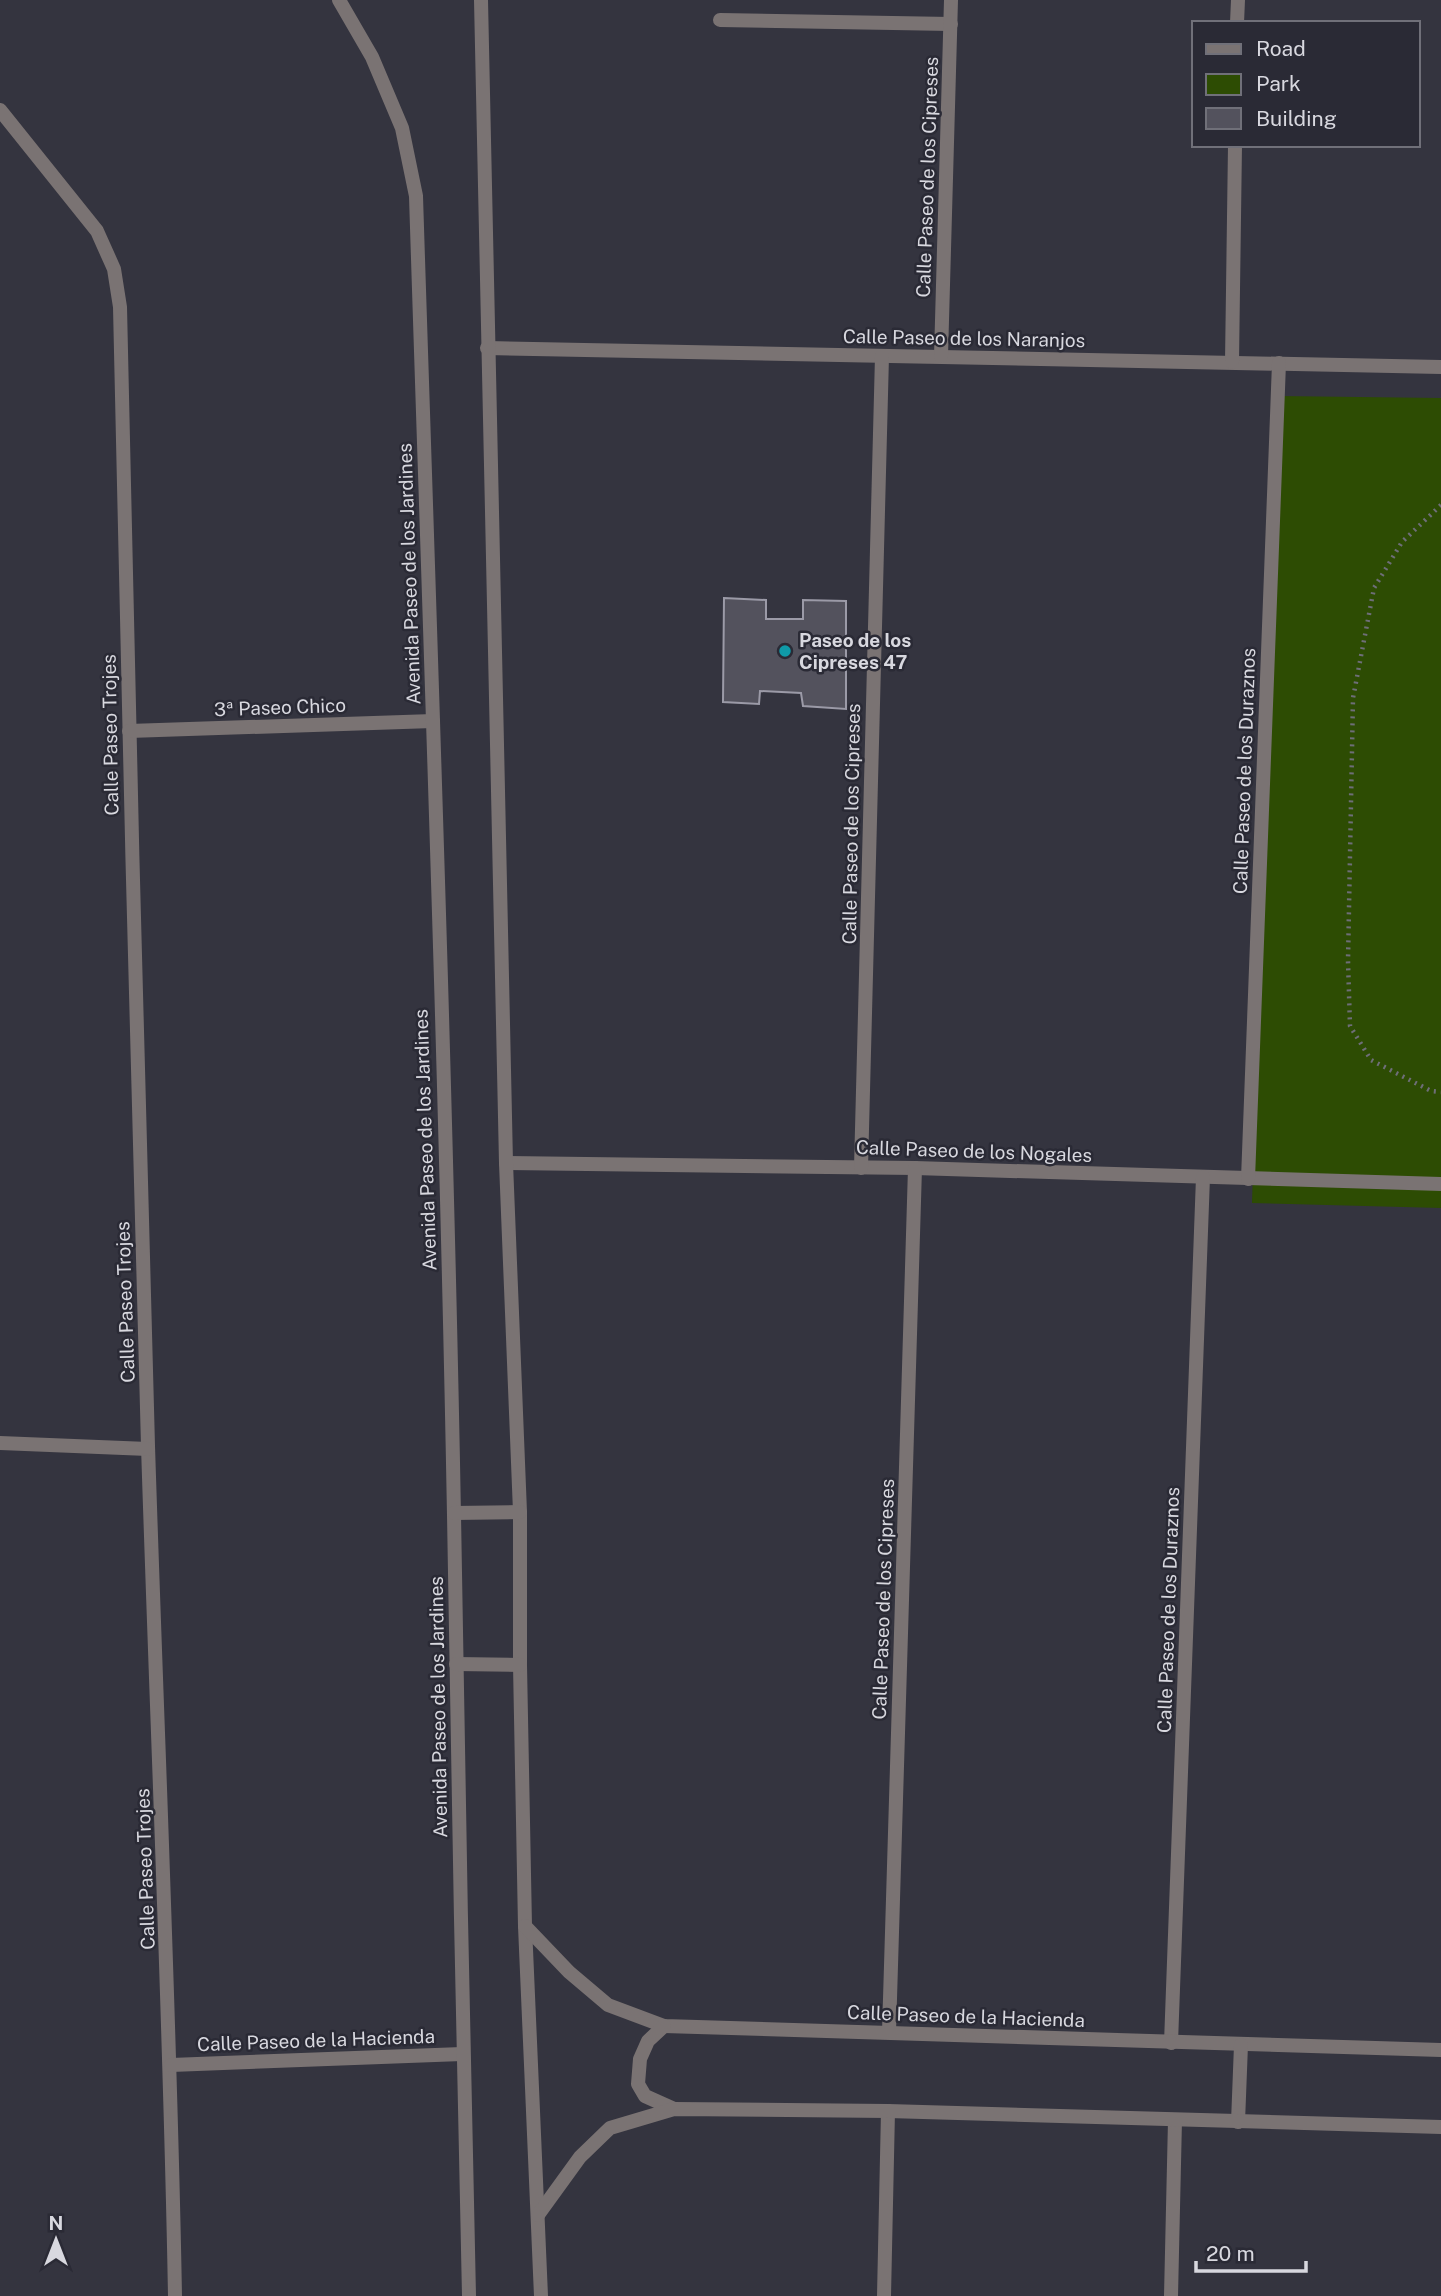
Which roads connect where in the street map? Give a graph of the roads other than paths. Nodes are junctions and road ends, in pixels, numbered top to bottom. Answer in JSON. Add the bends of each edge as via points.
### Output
{"nodes":[{"id":1,"x":339,"y":0,"type":"edge"},
{"id":2,"x":481,"y":0,"type":"edge"},
{"id":3,"x":951,"y":0,"type":"edge"},
{"id":4,"x":1238,"y":0,"type":"edge"},
{"id":5,"x":720,"y":20,"type":"dead end"},
{"id":6,"x":1237,"y":21,"type":"edge"},
{"id":7,"x":951,"y":24,"type":"junction"},
{"id":8,"x":0,"y":110,"type":"edge"},
{"id":9,"x":1235,"y":147,"type":"edge"},
{"id":10,"x":487,"y":348,"type":"junction"},
{"id":11,"x":882,"y":356,"type":"junction"},
{"id":12,"x":941,"y":356,"type":"junction"},
{"id":13,"x":1232,"y":362,"type":"junction"},
{"id":14,"x":1279,"y":363,"type":"junction"},
{"id":15,"x":1441,"y":367,"type":"edge"},
{"id":16,"x":433,"y":721,"type":"junction"},
{"id":17,"x":129,"y":731,"type":"junction"},
{"id":18,"x":506,"y":1163,"type":"junction"},
{"id":19,"x":861,"y":1168,"type":"junction"},
{"id":20,"x":915,"y":1168,"type":"junction"},
{"id":21,"x":1203,"y":1177,"type":"junction"},
{"id":22,"x":1248,"y":1179,"type":"junction"},
{"id":23,"x":1441,"y":1184,"type":"edge"},
{"id":24,"x":0,"y":1443,"type":"edge"},
{"id":25,"x":148,"y":1449,"type":"junction"},
{"id":26,"x":520,"y":1512,"type":"junction"},
{"id":27,"x":454,"y":1513,"type":"junction"},
{"id":28,"x":456,"y":1664,"type":"junction"},
{"id":29,"x":520,"y":1665,"type":"junction"},
{"id":30,"x":525,"y":1926,"type":"junction"},
{"id":31,"x":664,"y":2026,"type":"junction"},
{"id":32,"x":889,"y":2032,"type":"junction"},
{"id":33,"x":1171,"y":2043,"type":"junction"},
{"id":34,"x":1241,"y":2045,"type":"junction"},
{"id":35,"x":1441,"y":2050,"type":"edge"},
{"id":36,"x":462,"y":2054,"type":"junction"},
{"id":37,"x":171,"y":2065,"type":"junction"},
{"id":38,"x":674,"y":2109,"type":"junction"},
{"id":39,"x":888,"y":2111,"type":"junction"},
{"id":40,"x":1175,"y":2120,"type":"junction"},
{"id":41,"x":1238,"y":2122,"type":"junction"},
{"id":42,"x":1441,"y":2127,"type":"edge"},
{"id":43,"x":538,"y":2215,"type":"junction"},
{"id":44,"x":175,"y":2296,"type":"edge"},
{"id":45,"x":469,"y":2296,"type":"edge"},
{"id":46,"x":541,"y":2296,"type":"edge"},
{"id":47,"x":884,"y":2296,"type":"edge"},
{"id":48,"x":1171,"y":2296,"type":"edge"}],
"edges":[{"from":1,"to":16,"type":"street","name":"Avenida Paseo de los Jardines","via":[[372,57],[402,128],[416,196]]},
{"from":2,"to":10,"type":"street"},
{"from":3,"to":7,"type":"street","name":"Calle Paseo de los Cipreses"},
{"from":4,"to":6,"type":"street"},
{"from":5,"to":7,"type":"street"},
{"from":7,"to":12,"type":"street","name":"Calle Paseo de los Cipreses"},
{"from":8,"to":17,"type":"street","name":"Calle Paseo Trojes","via":[[97,231],[114,269],[120,307]]},
{"from":9,"to":13,"type":"street"},
{"from":10,"to":11,"type":"street","name":"Calle Paseo de los Naranjos"},
{"from":10,"to":18,"type":"street"},
{"from":11,"to":12,"type":"street","name":"Calle Paseo de los Naranjos"},
{"from":11,"to":19,"type":"street","name":"Calle Paseo de los Cipreses"},
{"from":12,"to":13,"type":"street","name":"Calle Paseo de los Naranjos"},
{"from":13,"to":14,"type":"street","name":"Calle Paseo de los Naranjos"},
{"from":14,"to":15,"type":"street","name":"Calle Paseo de los Naranjos"},
{"from":14,"to":22,"type":"street","name":"Calle Paseo de los Duraznos"},
{"from":16,"to":17,"type":"street","name":"3ª Paseo Chico"},
{"from":16,"to":27,"type":"street","name":"Avenida Paseo de los Jardines"},
{"from":17,"to":25,"type":"street","name":"Calle Paseo Trojes"},
{"from":18,"to":19,"type":"street","name":"Calle Paseo de los Nogales"},
{"from":18,"to":26,"type":"street"},
{"from":19,"to":20,"type":"street","name":"Calle Paseo de los Nogales"},
{"from":20,"to":21,"type":"street","name":"Calle Paseo de los Nogales"},
{"from":20,"to":32,"type":"street","name":"Calle Paseo de los Cipreses"},
{"from":21,"to":22,"type":"street","name":"Calle Paseo de los Nogales"},
{"from":21,"to":33,"type":"street","name":"Calle Paseo de los Duraznos"},
{"from":22,"to":23,"type":"street","name":"Calle Paseo de los Nogales"},
{"from":24,"to":25,"type":"street"},
{"from":25,"to":37,"type":"street","name":"Calle Paseo Trojes"},
{"from":26,"to":27,"type":"street"},
{"from":26,"to":29,"type":"street"},
{"from":27,"to":28,"type":"street","name":"Avenida Paseo de los Jardines"},
{"from":28,"to":29,"type":"street"},
{"from":28,"to":36,"type":"street","name":"Avenida Paseo de los Jardines"},
{"from":29,"to":30,"type":"street"},
{"from":30,"to":31,"type":"street","name":"Calle Paseo de la Hacienda","via":[[608,2005]]},
{"from":30,"to":43,"type":"street"},
{"from":31,"to":32,"type":"street","name":"Calle Paseo de la Hacienda"},
{"from":31,"to":38,"type":"street","via":[[648,2041],[640,2059],[638,2084],[645,2096]]},
{"from":32,"to":33,"type":"street","name":"Calle Paseo de la Hacienda"},
{"from":33,"to":34,"type":"street","name":"Calle Paseo de la Hacienda"},
{"from":34,"to":35,"type":"street","name":"Calle Paseo de la Hacienda"},
{"from":34,"to":41,"type":"street"},
{"from":36,"to":37,"type":"street","name":"Calle Paseo de la Hacienda"},
{"from":36,"to":45,"type":"street","name":"Avenida Paseo de los Jardines"},
{"from":37,"to":44,"type":"street","name":"Calle Paseo Trojes"},
{"from":38,"to":39,"type":"street"},
{"from":38,"to":43,"type":"street","via":[[610,2128],[580,2157]]},
{"from":39,"to":40,"type":"street"},
{"from":39,"to":47,"type":"street"},
{"from":40,"to":41,"type":"street"},
{"from":40,"to":48,"type":"street"},
{"from":41,"to":42,"type":"street"},
{"from":43,"to":46,"type":"street"}]}
